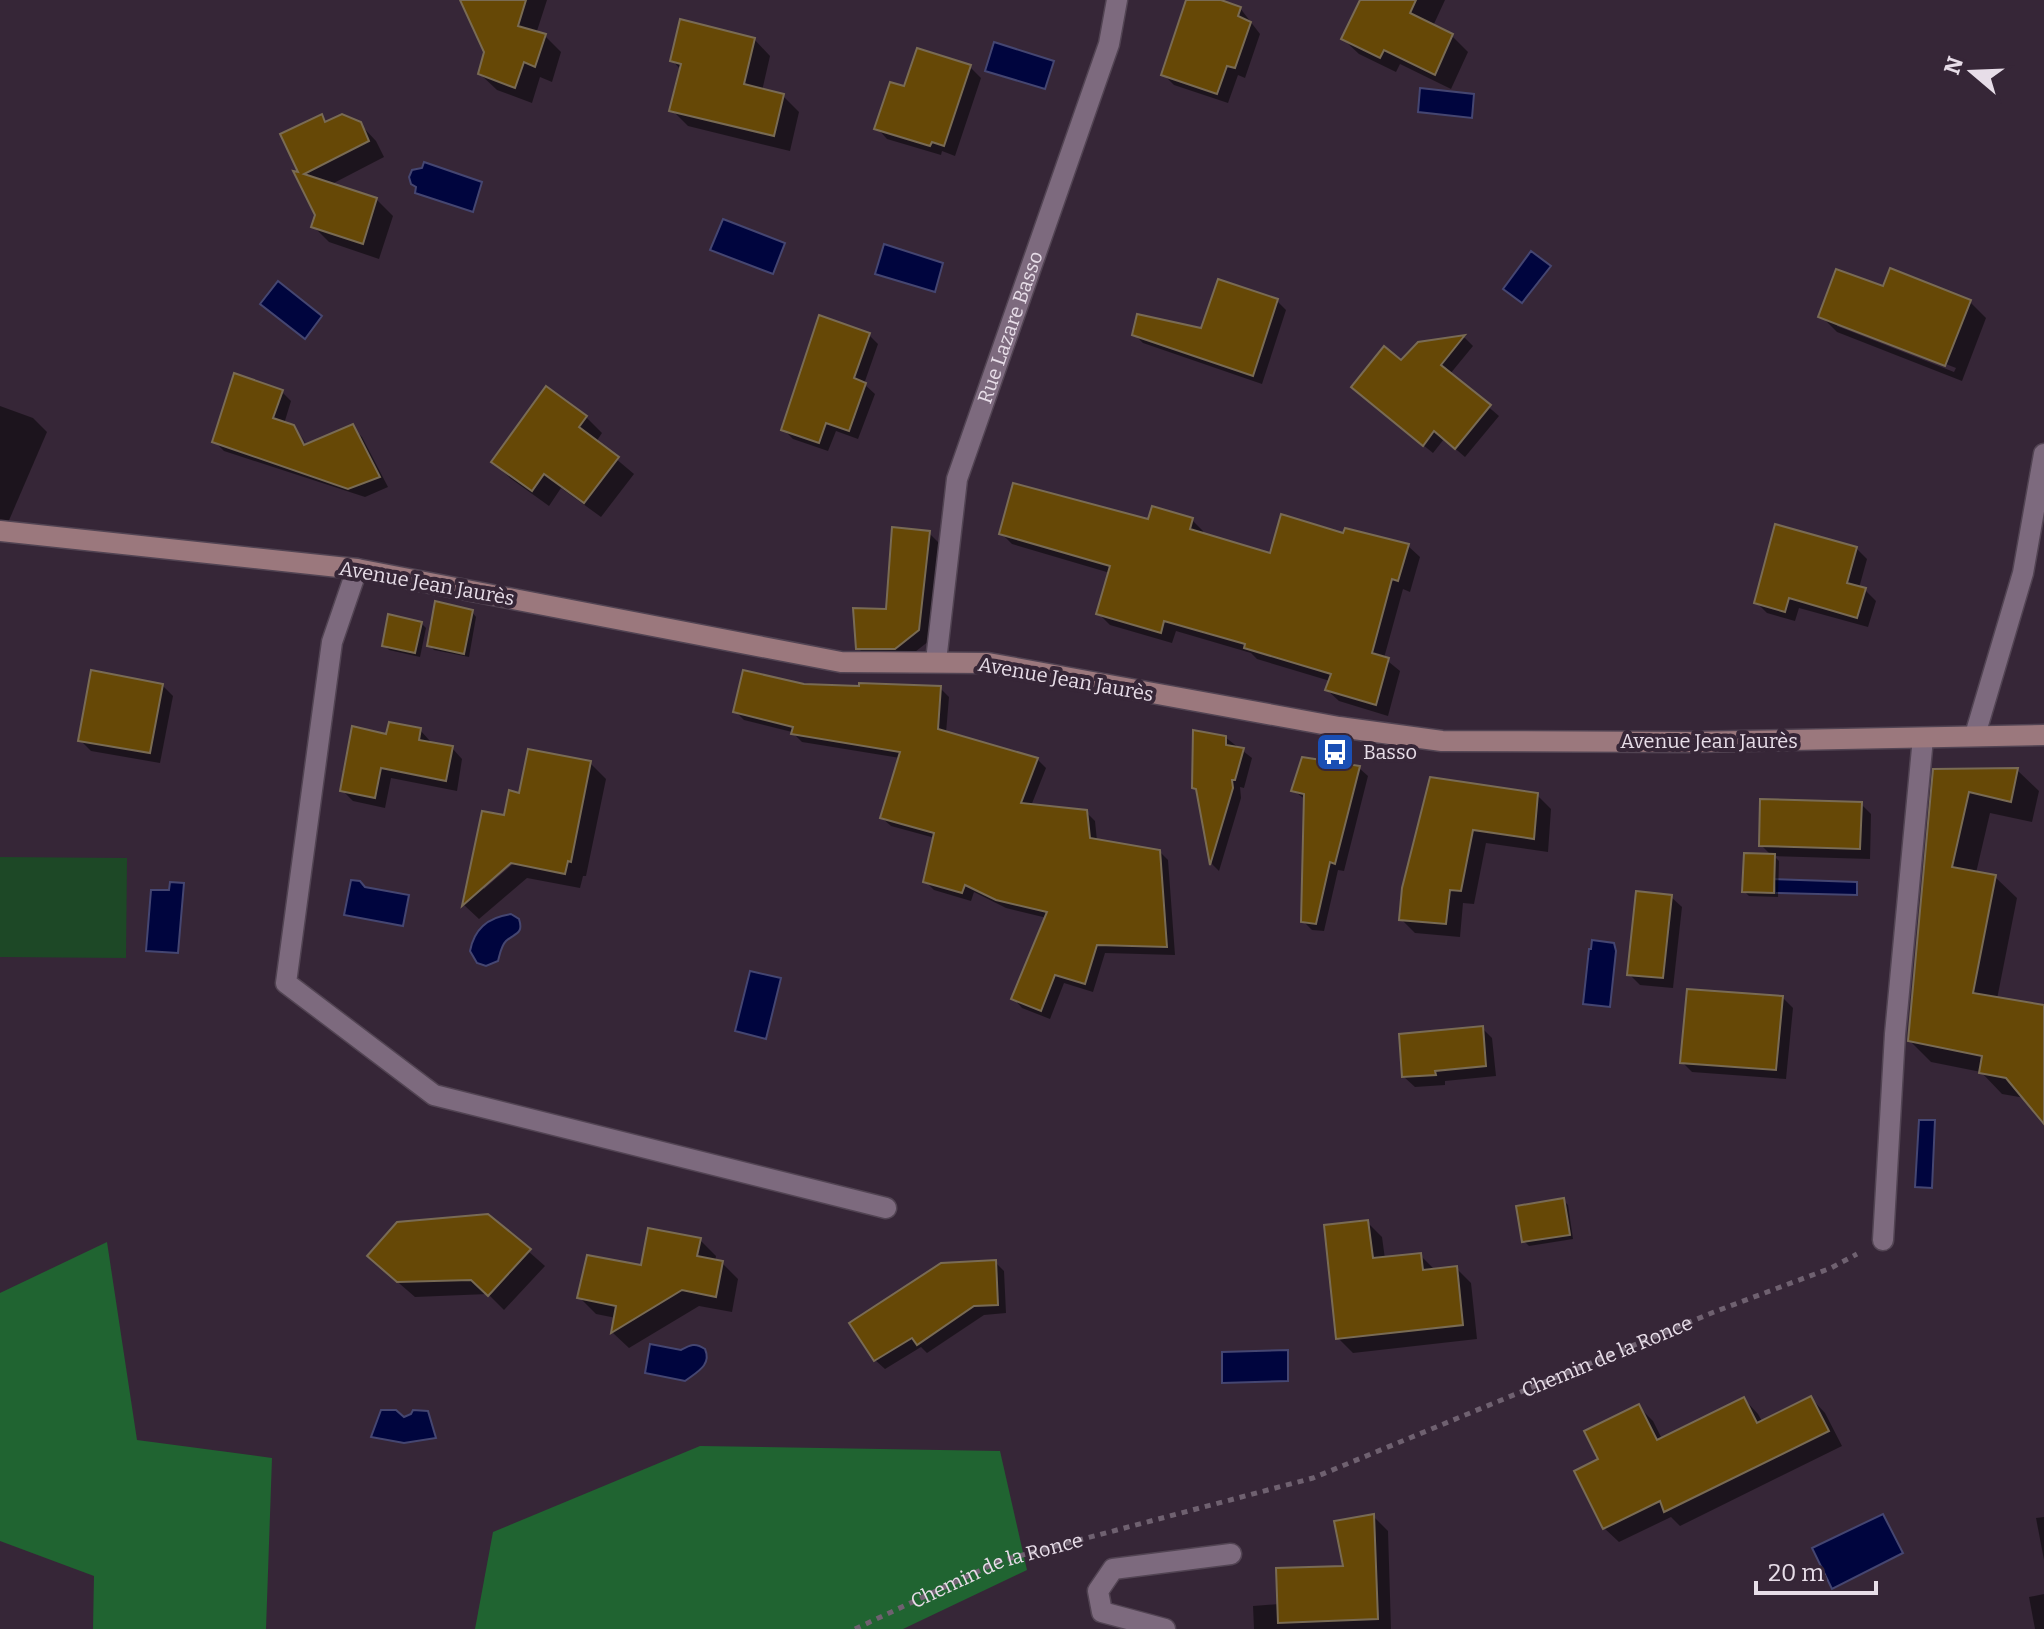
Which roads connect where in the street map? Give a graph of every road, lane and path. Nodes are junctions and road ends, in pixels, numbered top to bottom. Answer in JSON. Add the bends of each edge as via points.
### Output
{"nodes":[{"id":1,"x":1117,"y":0,"type":"edge"},
{"id":2,"x":2044,"y":454,"type":"edge"},
{"id":3,"x":0,"y":531,"type":"edge"},
{"id":4,"x":357,"y":569,"type":"junction"},
{"id":5,"x":936,"y":661,"type":"junction"},
{"id":6,"x":1975,"y":735,"type":"junction"},
{"id":7,"x":2044,"y":735,"type":"edge"},
{"id":8,"x":1923,"y":738,"type":"junction"},
{"id":9,"x":886,"y":1208,"type":"dead end"},
{"id":10,"x":1883,"y":1240,"type":"joint"},
{"id":11,"x":1231,"y":1554,"type":"dead end"},
{"id":12,"x":855,"y":1629,"type":"edge"},
{"id":13,"x":1165,"y":1629,"type":"edge"}],
"edges":[{"from":1,"to":5,"type":"street","name":"Rue Lazare Basso","via":[[1109,44],[957,479]]},
{"from":2,"to":6,"type":"street","via":[[2023,573]]},
{"from":3,"to":4,"type":"main road","name":"Avenue Jean Jaurès"},
{"from":4,"to":5,"type":"main road","name":"Avenue Jean Jaurès","via":[[841,662]]},
{"from":4,"to":9,"type":"street","via":[[332,642],[286,983],[434,1095]]},
{"from":5,"to":8,"type":"main road","name":"Avenue Jean Jaurès","via":[[988,663],[1442,741]]},
{"from":6,"to":7,"type":"main road","name":"Avenue Jean Jaurès"},
{"from":6,"to":8,"type":"main road","name":"Avenue Jean Jaurès"},
{"from":8,"to":10,"type":"street","via":[[1895,1034]]},
{"from":10,"to":12,"type":"path","name":"Chemin de la Ronce","via":[[1831,1268],[1313,1478],[1000,1561]]},
{"from":11,"to":13,"type":"street","via":[[1113,1569],[1098,1591],[1102,1612]]}]}
